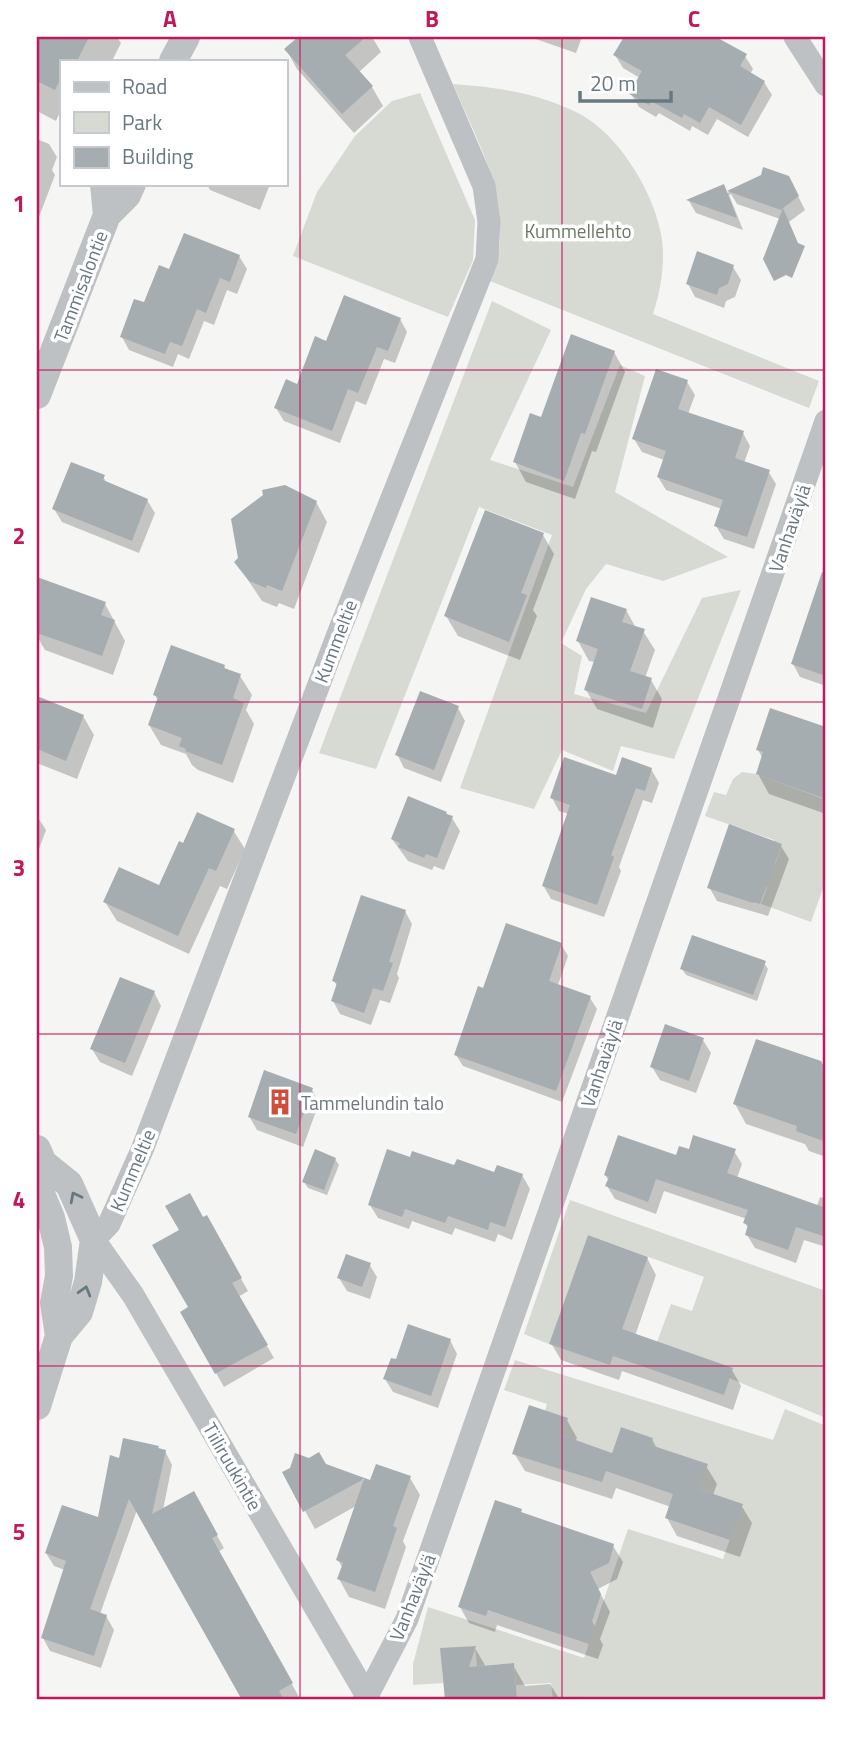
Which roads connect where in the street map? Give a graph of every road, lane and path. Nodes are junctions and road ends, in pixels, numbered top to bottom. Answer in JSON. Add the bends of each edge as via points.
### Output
{"nodes":[{"id":1,"x":186,"y":37,"type":"edge"},
{"id":2,"x":420,"y":37,"type":"edge"},
{"id":3,"x":795,"y":37,"type":"edge"},
{"id":4,"x":174,"y":60,"type":"edge"},
{"id":5,"x":826,"y":85,"type":"edge"},
{"id":6,"x":104,"y":186,"type":"edge"},
{"id":7,"x":131,"y":186,"type":"edge"},
{"id":8,"x":107,"y":215,"type":"junction"},
{"id":9,"x":37,"y":396,"type":"edge"},
{"id":10,"x":826,"y":421,"type":"edge"},
{"id":11,"x":40,"y":1156,"type":"edge"},
{"id":12,"x":94,"y":1240,"type":"junction"},
{"id":13,"x":58,"y":1247,"type":"junction"},
{"id":14,"x":60,"y":1336,"type":"junction"},
{"id":15,"x":37,"y":1406,"type":"edge"},
{"id":16,"x":366,"y":1699,"type":"edge"}],
"edges":[{"from":1,"to":4,"type":"street"},
{"from":2,"to":12,"type":"street","name":"Kummeltie","via":[[484,186],[489,222],[487,259],[142,1150],[109,1224]]},
{"from":3,"to":5,"type":"street"},
{"from":6,"to":8,"type":"street","name":"Tammisalontie"},
{"from":7,"to":8,"type":"street","name":"Tammisalontie"},
{"from":8,"to":9,"type":"street","name":"Tammisalontie"},
{"from":10,"to":16,"type":"street","name":"Vanhaväylä","via":[[407,1619]]},
{"from":12,"to":11,"type":"street","one_way":true,"via":[[69,1184]]},
{"from":11,"to":13,"type":"street","via":[[41,1194]]},
{"from":12,"to":13,"type":"street"},
{"from":14,"to":12,"type":"street","one_way":true,"via":[[79,1312]]},
{"from":12,"to":16,"type":"street","name":"Tiiliruukintie","via":[[133,1295]]},
{"from":13,"to":14,"type":"street","via":[[54,1303]]},
{"from":14,"to":15,"type":"street"}]}
